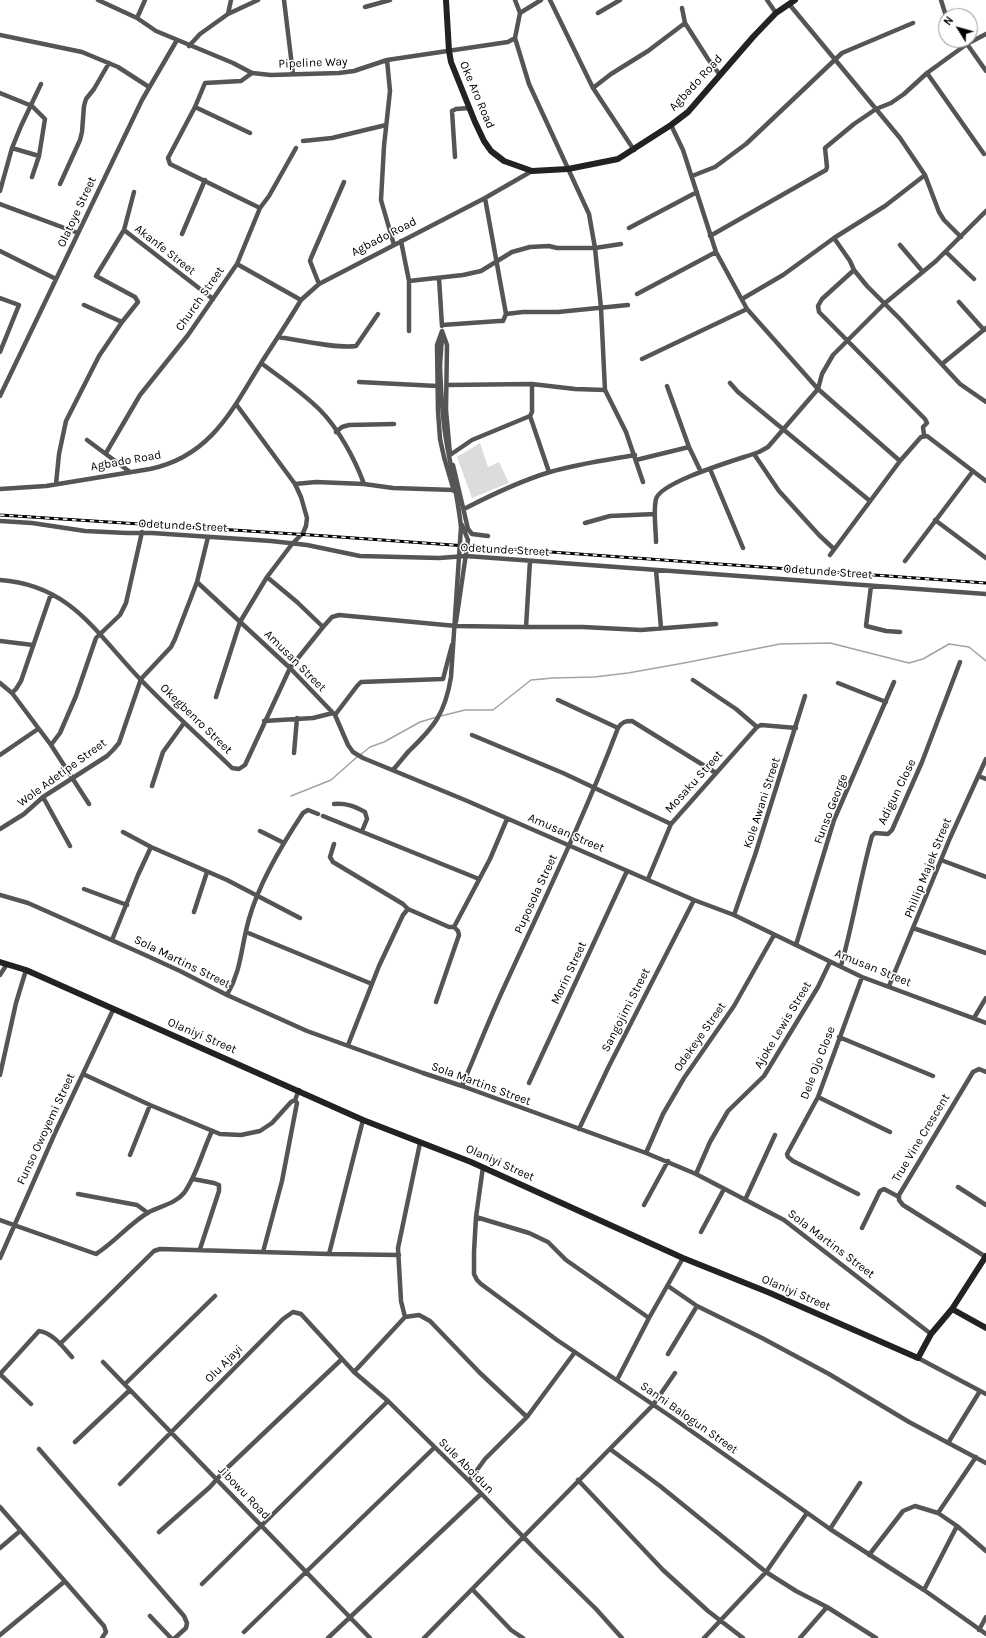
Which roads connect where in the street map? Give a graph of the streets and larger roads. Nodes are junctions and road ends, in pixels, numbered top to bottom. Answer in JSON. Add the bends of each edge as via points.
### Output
{"nodes":[{"id":1,"x":98,"y":0,"type":"edge"},
{"id":2,"x":145,"y":0,"type":"edge"},
{"id":3,"x":231,"y":0,"type":"edge"},
{"id":4,"x":258,"y":0,"type":"edge"},
{"id":5,"x":284,"y":0,"type":"edge"},
{"id":6,"x":390,"y":0,"type":"edge"},
{"id":7,"x":446,"y":0,"type":"edge"},
{"id":8,"x":515,"y":0,"type":"edge"},
{"id":9,"x":541,"y":0,"type":"edge"},
{"id":10,"x":550,"y":0,"type":"edge"},
{"id":11,"x":620,"y":0,"type":"edge"},
{"id":12,"x":767,"y":0,"type":"edge"},
{"id":13,"x":792,"y":2,"type":"edge"},
{"id":14,"x":365,"y":7,"type":"dead end"},
{"id":15,"x":682,"y":8,"type":"dead end"},
{"id":16,"x":520,"y":13,"type":"junction"},
{"id":17,"x":598,"y":13,"type":"dead end"},
{"id":18,"x":776,"y":13,"type":"junction"},
{"id":19,"x":228,"y":14,"type":"junction"},
{"id":20,"x":137,"y":18,"type":"junction"},
{"id":21,"x":686,"y":23,"type":"junction"},
{"id":22,"x":913,"y":23,"type":"dead end"},
{"id":23,"x":0,"y":35,"type":"edge"},
{"id":24,"x":515,"y":38,"type":"junction"},
{"id":25,"x":177,"y":40,"type":"junction"},
{"id":26,"x":189,"y":46,"type":"junction"},
{"id":27,"x":961,"y":48,"type":"edge"},
{"id":28,"x":970,"y":48,"type":"edge"},
{"id":29,"x":449,"y":51,"type":"junction"},
{"id":30,"x":387,"y":60,"type":"junction"},
{"id":31,"x":836,"y":60,"type":"junction"},
{"id":32,"x":108,"y":63,"type":"junction"},
{"id":33,"x":986,"y":71,"type":"edge"},
{"id":34,"x":252,"y":73,"type":"junction"},
{"id":35,"x":927,"y":73,"type":"junction"},
{"id":36,"x":293,"y":74,"type":"junction"},
{"id":37,"x":720,"y":75,"type":"junction"},
{"id":38,"x":41,"y":84,"type":"dead end"},
{"id":39,"x":149,"y":87,"type":"junction"},
{"id":40,"x":593,"y":88,"type":"junction"},
{"id":41,"x":0,"y":93,"type":"edge"},
{"id":42,"x":32,"y":106,"type":"junction"},
{"id":43,"x":194,"y":107,"type":"junction"},
{"id":44,"x":469,"y":108,"type":"junction"},
{"id":45,"x":876,"y":109,"type":"junction"},
{"id":46,"x":386,"y":125,"type":"junction"},
{"id":47,"x":671,"y":125,"type":"junction"},
{"id":48,"x":250,"y":133,"type":"dead end"},
{"id":49,"x":304,"y":141,"type":"dead end"},
{"id":50,"x":12,"y":148,"type":"junction"},
{"id":51,"x":296,"y":148,"type":"dead end"},
{"id":52,"x":634,"y":150,"type":"junction"},
{"id":53,"x":984,"y":154,"type":"dead end"},
{"id":54,"x":39,"y":156,"type":"junction"},
{"id":55,"x":455,"y":157,"type":"dead end"},
{"id":56,"x":568,"y":169,"type":"junction"},
{"id":57,"x":532,"y":171,"type":"junction"},
{"id":58,"x":925,"y":175,"type":"junction"},
{"id":59,"x":692,"y":176,"type":"junction"},
{"id":60,"x":32,"y":177,"type":"dead end"},
{"id":61,"x":205,"y":180,"type":"junction"},
{"id":62,"x":344,"y":182,"type":"dead end"},
{"id":63,"x":60,"y":184,"type":"dead end"},
{"id":64,"x":0,"y":191,"type":"edge"},
{"id":65,"x":134,"y":192,"type":"dead end"},
{"id":66,"x":697,"y":192,"type":"junction"},
{"id":67,"x":485,"y":198,"type":"junction"},
{"id":68,"x":0,"y":204,"type":"edge"},
{"id":69,"x":260,"y":208,"type":"junction"},
{"id":70,"x":985,"y":213,"type":"edge"},
{"id":71,"x":629,"y":228,"type":"dead end"},
{"id":72,"x":124,"y":230,"type":"junction"},
{"id":73,"x":78,"y":233,"type":"junction"},
{"id":74,"x":182,"y":234,"type":"dead end"},
{"id":75,"x":710,"y":236,"type":"junction"},
{"id":76,"x":961,"y":237,"type":"junction"},
{"id":77,"x":834,"y":238,"type":"junction"},
{"id":78,"x":401,"y":241,"type":"junction"},
{"id":79,"x":621,"y":244,"type":"dead end"},
{"id":80,"x":394,"y":245,"type":"junction"},
{"id":81,"x":900,"y":245,"type":"dead end"},
{"id":82,"x":595,"y":248,"type":"junction"},
{"id":83,"x":0,"y":251,"type":"edge"},
{"id":84,"x":716,"y":252,"type":"junction"},
{"id":85,"x":946,"y":252,"type":"junction"},
{"id":86,"x":496,"y":263,"type":"junction"},
{"id":87,"x":237,"y":264,"type":"junction"},
{"id":88,"x":854,"y":270,"type":"junction"},
{"id":89,"x":923,"y":272,"type":"junction"},
{"id":90,"x":440,"y":278,"type":"junction"},
{"id":91,"x":56,"y":279,"type":"junction"},
{"id":92,"x":974,"y":279,"type":"dead end"},
{"id":93,"x":409,"y":281,"type":"junction"},
{"id":94,"x":319,"y":284,"type":"junction"},
{"id":95,"x":636,"y":294,"type":"dead end"},
{"id":96,"x":0,"y":298,"type":"edge"},
{"id":97,"x":213,"y":299,"type":"junction"},
{"id":98,"x":301,"y":300,"type":"junction"},
{"id":99,"x":742,"y":300,"type":"junction"},
{"id":100,"x":959,"y":302,"type":"dead end"},
{"id":101,"x":884,"y":304,"type":"junction"},
{"id":102,"x":84,"y":305,"type":"dead end"},
{"id":103,"x":628,"y":305,"type":"dead end"},
{"id":104,"x":601,"y":308,"type":"junction"},
{"id":105,"x":747,"y":309,"type":"junction"},
{"id":106,"x":378,"y":314,"type":"dead end"},
{"id":107,"x":506,"y":314,"type":"junction"},
{"id":108,"x":122,"y":322,"type":"junction"},
{"id":109,"x":442,"y":325,"type":"junction"},
{"id":110,"x":985,"y":329,"type":"edge"},
{"id":111,"x":409,"y":331,"type":"dead end"},
{"id":112,"x":442,"y":331,"type":"junction"},
{"id":113,"x":278,"y":337,"type":"junction"},
{"id":114,"x":846,"y":341,"type":"junction"},
{"id":115,"x":0,"y":352,"type":"edge"},
{"id":116,"x":642,"y":359,"type":"dead end"},
{"id":117,"x":261,"y":363,"type":"junction"},
{"id":118,"x":942,"y":364,"type":"junction"},
{"id":119,"x":358,"y":382,"type":"dead end"},
{"id":120,"x":730,"y":383,"type":"dead end"},
{"id":121,"x":532,"y":384,"type":"junction"},
{"id":122,"x":447,"y":385,"type":"junction"},
{"id":123,"x":437,"y":386,"type":"junction"},
{"id":124,"x":667,"y":386,"type":"dead end"},
{"id":125,"x":818,"y":389,"type":"junction"},
{"id":126,"x":605,"y":390,"type":"junction"},
{"id":127,"x":0,"y":396,"type":"edge"},
{"id":128,"x":986,"y":402,"type":"edge"},
{"id":129,"x":236,"y":404,"type":"junction"},
{"id":130,"x":530,"y":416,"type":"junction"},
{"id":131,"x":394,"y":424,"type":"dead end"},
{"id":132,"x":784,"y":429,"type":"junction"},
{"id":133,"x":336,"y":432,"type":"junction"},
{"id":134,"x":924,"y":435,"type":"junction"},
{"id":135,"x":87,"y":440,"type":"dead end"},
{"id":136,"x":689,"y":447,"type":"junction"},
{"id":137,"x":106,"y":454,"type":"junction"},
{"id":138,"x":754,"y":454,"type":"junction"},
{"id":139,"x":450,"y":455,"type":"junction"},
{"id":140,"x":636,"y":458,"type":"junction"},
{"id":141,"x":900,"y":461,"type":"junction"},
{"id":142,"x":710,"y":469,"type":"junction"},
{"id":143,"x":973,"y":471,"type":"junction"},
{"id":144,"x":130,"y":472,"type":"junction"},
{"id":145,"x":549,"y":472,"type":"junction"},
{"id":146,"x":701,"y":472,"type":"junction"},
{"id":147,"x":986,"y":481,"type":"edge"},
{"id":148,"x":643,"y":482,"type":"dead end"},
{"id":149,"x":56,"y":484,"type":"junction"},
{"id":150,"x":295,"y":484,"type":"junction"},
{"id":151,"x":364,"y":484,"type":"junction"},
{"id":152,"x":0,"y":489,"type":"edge"},
{"id":153,"x":454,"y":490,"type":"junction"},
{"id":154,"x":870,"y":501,"type":"junction"},
{"id":155,"x":464,"y":508,"type":"junction"},
{"id":156,"x":655,"y":514,"type":"junction"},
{"id":157,"x":935,"y":520,"type":"junction"},
{"id":158,"x":0,"y":521,"type":"edge"},
{"id":159,"x":585,"y":523,"type":"dead end"},
{"id":160,"x":142,"y":532,"type":"junction"},
{"id":161,"x":488,"y":536,"type":"dead end"},
{"id":162,"x":208,"y":537,"type":"junction"},
{"id":163,"x":656,"y":542,"type":"dead end"},
{"id":164,"x":292,"y":544,"type":"junction"},
{"id":165,"x":743,"y":548,"type":"dead end"},
{"id":166,"x":834,"y":549,"type":"junction"},
{"id":167,"x":830,"y":555,"type":"dead end"},
{"id":168,"x":466,"y":556,"type":"junction"},
{"id":169,"x":986,"y":558,"type":"edge"},
{"id":170,"x":905,"y":560,"type":"dead end"},
{"id":171,"x":530,"y":561,"type":"junction"},
{"id":172,"x":656,"y":570,"type":"junction"},
{"id":173,"x":267,"y":577,"type":"junction"},
{"id":174,"x":0,"y":580,"type":"edge"},
{"id":175,"x":197,"y":582,"type":"junction"},
{"id":176,"x":870,"y":586,"type":"junction"},
{"id":177,"x":52,"y":594,"type":"junction"},
{"id":178,"x":986,"y":594,"type":"edge"},
{"id":179,"x":240,"y":622,"type":"junction"},
{"id":180,"x":716,"y":624,"type":"dead end"},
{"id":181,"x":456,"y":626,"type":"junction"},
{"id":182,"x":323,"y":627,"type":"junction"},
{"id":183,"x":526,"y":628,"type":"junction"},
{"id":184,"x":660,"y":628,"type":"junction"},
{"id":185,"x":900,"y":632,"type":"dead end"},
{"id":186,"x":99,"y":633,"type":"junction"},
{"id":187,"x":0,"y":641,"type":"edge"},
{"id":188,"x":33,"y":645,"type":"junction"},
{"id":189,"x":960,"y":662,"type":"dead end"},
{"id":190,"x":290,"y":668,"type":"junction"},
{"id":191,"x":141,"y":679,"type":"junction"},
{"id":192,"x":693,"y":680,"type":"dead end"},
{"id":193,"x":894,"y":682,"type":"dead end"},
{"id":194,"x":0,"y":683,"type":"edge"},
{"id":195,"x":838,"y":683,"type":"dead end"},
{"id":196,"x":12,"y":693,"type":"junction"},
{"id":197,"x":805,"y":696,"type":"dead end"},
{"id":198,"x":216,"y":697,"type":"dead end"},
{"id":199,"x":558,"y":700,"type":"dead end"},
{"id":200,"x":886,"y":702,"type":"junction"},
{"id":201,"x":334,"y":714,"type":"junction"},
{"id":202,"x":297,"y":718,"type":"junction"},
{"id":203,"x":264,"y":721,"type":"junction"},
{"id":204,"x":184,"y":724,"type":"junction"},
{"id":205,"x":757,"y":727,"type":"junction"},
{"id":206,"x":618,"y":728,"type":"junction"},
{"id":207,"x":796,"y":728,"type":"junction"},
{"id":208,"x":38,"y":729,"type":"junction"},
{"id":209,"x":472,"y":735,"type":"dead end"},
{"id":210,"x":51,"y":746,"type":"junction"},
{"id":211,"x":294,"y":753,"type":"dead end"},
{"id":212,"x":0,"y":755,"type":"edge"},
{"id":213,"x":986,"y":759,"type":"edge"},
{"id":214,"x":393,"y":770,"type":"junction"},
{"id":215,"x":716,"y":773,"type":"junction"},
{"id":216,"x":978,"y":776,"type":"junction"},
{"id":217,"x":72,"y":778,"type":"junction"},
{"id":218,"x":986,"y":779,"type":"edge"},
{"id":219,"x":152,"y":786,"type":"dead end"},
{"id":220,"x":593,"y":787,"type":"junction"},
{"id":221,"x":43,"y":797,"type":"junction"},
{"id":222,"x":89,"y":804,"type":"dead end"},
{"id":223,"x":334,"y":804,"type":"dead end"},
{"id":224,"x":507,"y":819,"type":"junction"},
{"id":225,"x":671,"y":824,"type":"junction"},
{"id":226,"x":0,"y":829,"type":"edge"},
{"id":227,"x":260,"y":831,"type":"dead end"},
{"id":228,"x":362,"y":831,"type":"junction"},
{"id":229,"x":123,"y":832,"type":"dead end"},
{"id":230,"x":284,"y":843,"type":"junction"},
{"id":231,"x":334,"y":844,"type":"dead end"},
{"id":232,"x":70,"y":846,"type":"dead end"},
{"id":233,"x":570,"y":846,"type":"junction"},
{"id":234,"x":151,"y":847,"type":"junction"},
{"id":235,"x":941,"y":860,"type":"junction"},
{"id":236,"x":627,"y":871,"type":"junction"},
{"id":237,"x":207,"y":872,"type":"junction"},
{"id":238,"x":986,"y":877,"type":"edge"},
{"id":239,"x":479,"y":879,"type":"junction"},
{"id":240,"x":648,"y":879,"type":"junction"},
{"id":241,"x":84,"y":889,"type":"dead end"},
{"id":242,"x":0,"y":895,"type":"edge"},
{"id":243,"x":256,"y":896,"type":"junction"},
{"id":244,"x":694,"y":900,"type":"junction"},
{"id":245,"x":127,"y":905,"type":"junction"},
{"id":246,"x":408,"y":909,"type":"junction"},
{"id":247,"x":194,"y":912,"type":"dead end"},
{"id":248,"x":734,"y":915,"type":"junction"},
{"id":249,"x":300,"y":918,"type":"dead end"},
{"id":250,"x":454,"y":927,"type":"junction"},
{"id":251,"x":914,"y":928,"type":"junction"},
{"id":252,"x":246,"y":932,"type":"junction"},
{"id":253,"x":774,"y":935,"type":"junction"},
{"id":254,"x":112,"y":940,"type":"junction"},
{"id":255,"x":796,"y":945,"type":"junction"},
{"id":256,"x":986,"y":954,"type":"edge"},
{"id":257,"x":0,"y":962,"type":"edge"},
{"id":258,"x":830,"y":962,"type":"junction"},
{"id":259,"x":7,"y":964,"type":"junction"},
{"id":260,"x":841,"y":966,"type":"junction"},
{"id":261,"x":26,"y":970,"type":"junction"},
{"id":262,"x":0,"y":975,"type":"edge"},
{"id":263,"x":862,"y":977,"type":"junction"},
{"id":264,"x":372,"y":984,"type":"junction"},
{"id":265,"x":889,"y":986,"type":"junction"},
{"id":266,"x":227,"y":995,"type":"junction"},
{"id":267,"x":986,"y":998,"type":"edge"},
{"id":268,"x":436,"y":1002,"type":"dead end"},
{"id":269,"x":113,"y":1010,"type":"junction"},
{"id":270,"x":974,"y":1018,"type":"junction"},
{"id":271,"x":986,"y":1023,"type":"edge"},
{"id":272,"x":839,"y":1037,"type":"junction"},
{"id":273,"x":348,"y":1045,"type":"junction"},
{"id":274,"x":986,"y":1072,"type":"edge"},
{"id":275,"x":83,"y":1074,"type":"junction"},
{"id":276,"x":0,"y":1075,"type":"edge"},
{"id":277,"x":933,"y":1076,"type":"dead end"},
{"id":278,"x":529,"y":1083,"type":"dead end"},
{"id":279,"x":462,"y":1086,"type":"junction"},
{"id":280,"x":299,"y":1090,"type":"junction"},
{"id":281,"x":818,"y":1097,"type":"junction"},
{"id":282,"x":295,"y":1100,"type":"junction"},
{"id":283,"x":150,"y":1105,"type":"junction"},
{"id":284,"x":363,"y":1120,"type":"junction"},
{"id":285,"x":579,"y":1129,"type":"junction"},
{"id":286,"x":212,"y":1131,"type":"junction"},
{"id":287,"x":890,"y":1132,"type":"dead end"},
{"id":288,"x":775,"y":1135,"type":"dead end"},
{"id":289,"x":420,"y":1143,"type":"junction"},
{"id":290,"x":646,"y":1153,"type":"junction"},
{"id":291,"x":130,"y":1155,"type":"dead end"},
{"id":292,"x":668,"y":1161,"type":"junction"},
{"id":293,"x":483,"y":1167,"type":"junction"},
{"id":294,"x":696,"y":1174,"type":"junction"},
{"id":295,"x":193,"y":1179,"type":"junction"},
{"id":296,"x":958,"y":1187,"type":"dead end"},
{"id":297,"x":724,"y":1189,"type":"junction"},
{"id":298,"x":78,"y":1194,"type":"dead end"},
{"id":299,"x":858,"y":1194,"type":"dead end"},
{"id":300,"x":899,"y":1197,"type":"junction"},
{"id":301,"x":745,"y":1200,"type":"junction"},
{"id":302,"x":644,"y":1205,"type":"dead end"},
{"id":303,"x":986,"y":1205,"type":"edge"},
{"id":304,"x":148,"y":1213,"type":"junction"},
{"id":305,"x":476,"y":1217,"type":"junction"},
{"id":306,"x":0,"y":1220,"type":"edge"},
{"id":307,"x":13,"y":1226,"type":"junction"},
{"id":308,"x":862,"y":1228,"type":"dead end"},
{"id":309,"x":701,"y":1232,"type":"dead end"},
{"id":310,"x":200,"y":1249,"type":"junction"},
{"id":311,"x":263,"y":1252,"type":"junction"},
{"id":312,"x":329,"y":1254,"type":"junction"},
{"id":313,"x":399,"y":1255,"type":"junction"},
{"id":314,"x":986,"y":1257,"type":"edge"},
{"id":315,"x":0,"y":1258,"type":"edge"},
{"id":316,"x":683,"y":1258,"type":"junction"},
{"id":317,"x":668,"y":1286,"type":"junction"},
{"id":318,"x":215,"y":1296,"type":"dead end"},
{"id":319,"x":697,"y":1306,"type":"junction"},
{"id":320,"x":952,"y":1309,"type":"junction"},
{"id":321,"x":293,"y":1312,"type":"joint"},
{"id":322,"x":405,"y":1317,"type":"junction"},
{"id":323,"x":649,"y":1318,"type":"junction"},
{"id":324,"x":986,"y":1328,"type":"edge"},
{"id":325,"x":931,"y":1334,"type":"junction"},
{"id":326,"x":60,"y":1344,"type":"junction"},
{"id":327,"x":575,"y":1352,"type":"junction"},
{"id":328,"x":668,"y":1354,"type":"dead end"},
{"id":329,"x":72,"y":1357,"type":"dead end"},
{"id":330,"x":918,"y":1358,"type":"junction"},
{"id":331,"x":342,"y":1360,"type":"junction"},
{"id":332,"x":103,"y":1362,"type":"dead end"},
{"id":333,"x":354,"y":1372,"type":"junction"},
{"id":334,"x":674,"y":1373,"type":"dead end"},
{"id":335,"x":0,"y":1374,"type":"edge"},
{"id":336,"x":616,"y":1380,"type":"junction"},
{"id":337,"x":125,"y":1384,"type":"junction"},
{"id":338,"x":130,"y":1390,"type":"junction"},
{"id":339,"x":980,"y":1391,"type":"junction"},
{"id":340,"x":986,"y":1394,"type":"edge"},
{"id":341,"x":388,"y":1401,"type":"junction"},
{"id":342,"x":31,"y":1404,"type":"dead end"},
{"id":343,"x":653,"y":1405,"type":"junction"},
{"id":344,"x":527,"y":1417,"type":"junction"},
{"id":345,"x":170,"y":1432,"type":"junction"},
{"id":346,"x":75,"y":1442,"type":"dead end"},
{"id":347,"x":948,"y":1443,"type":"junction"},
{"id":348,"x":434,"y":1448,"type":"junction"},
{"id":349,"x":39,"y":1449,"type":"dead end"},
{"id":350,"x":610,"y":1449,"type":"junction"},
{"id":351,"x":976,"y":1457,"type":"junction"},
{"id":352,"x":986,"y":1463,"type":"edge"},
{"id":353,"x":217,"y":1479,"type":"junction"},
{"id":354,"x":578,"y":1480,"type":"junction"},
{"id":355,"x":469,"y":1481,"type":"junction"},
{"id":356,"x":860,"y":1483,"type":"dead end"},
{"id":357,"x":120,"y":1484,"type":"dead end"},
{"id":358,"x":481,"y":1494,"type":"junction"},
{"id":359,"x":0,"y":1507,"type":"edge"},
{"id":360,"x":807,"y":1513,"type":"junction"},
{"id":361,"x":938,"y":1513,"type":"junction"},
{"id":362,"x":262,"y":1526,"type":"junction"},
{"id":363,"x":957,"y":1526,"type":"junction"},
{"id":364,"x":830,"y":1529,"type":"junction"},
{"id":365,"x":20,"y":1531,"type":"junction"},
{"id":366,"x":159,"y":1532,"type":"dead end"},
{"id":367,"x":523,"y":1537,"type":"junction"},
{"id":368,"x":0,"y":1548,"type":"edge"},
{"id":369,"x":986,"y":1551,"type":"edge"},
{"id":370,"x":869,"y":1555,"type":"junction"},
{"id":371,"x":306,"y":1572,"type":"junction"},
{"id":372,"x":766,"y":1572,"type":"junction"},
{"id":373,"x":64,"y":1582,"type":"junction"},
{"id":374,"x":202,"y":1584,"type":"dead end"},
{"id":375,"x":473,"y":1590,"type":"junction"},
{"id":376,"x":924,"y":1590,"type":"junction"},
{"id":377,"x":827,"y":1607,"type":"junction"},
{"id":378,"x":150,"y":1616,"type":"dead end"},
{"id":379,"x":351,"y":1617,"type":"junction"},
{"id":380,"x":986,"y":1617,"type":"edge"},
{"id":381,"x":720,"y":1620,"type":"junction"},
{"id":382,"x":979,"y":1630,"type":"junction"},
{"id":383,"x":244,"y":1632,"type":"dead end"},
{"id":384,"x":986,"y":1634,"type":"edge"},
{"id":385,"x":0,"y":1635,"type":"edge"},
{"id":386,"x":428,"y":1637,"type":"edge"},
{"id":387,"x":102,"y":1638,"type":"edge"},
{"id":388,"x":171,"y":1638,"type":"edge"},
{"id":389,"x":175,"y":1638,"type":"edge"},
{"id":390,"x":328,"y":1638,"type":"edge"},
{"id":391,"x":370,"y":1638,"type":"edge"},
{"id":392,"x":524,"y":1638,"type":"edge"},
{"id":393,"x":622,"y":1638,"type":"edge"},
{"id":394,"x":704,"y":1638,"type":"edge"},
{"id":395,"x":743,"y":1638,"type":"edge"},
{"id":396,"x":800,"y":1638,"type":"edge"},
{"id":397,"x":876,"y":1638,"type":"edge"}],
"edges":[{"from":1,"to":20,"type":"street","name":"Pipeline Way"},
{"from":2,"to":20,"type":"street"},
{"from":3,"to":19,"type":"street"},
{"from":4,"to":19,"type":"street"},
{"from":5,"to":36,"type":"street"},
{"from":6,"to":14,"type":"street"},
{"from":7,"to":29,"type":"street","name":"Oke Aro Road"},
{"from":8,"to":16,"type":"street"},
{"from":9,"to":16,"type":"street"},
{"from":10,"to":40,"type":"street"},
{"from":11,"to":17,"type":"street"},
{"from":12,"to":18,"type":"street"},
{"from":13,"to":18,"type":"street","name":"Agbado Road"},
{"from":13,"to":31,"type":"street"},
{"from":15,"to":21,"type":"street"},
{"from":16,"to":24,"type":"street"},
{"from":18,"to":37,"type":"street","name":"Agbado Road","via":[[737,53]]},
{"from":19,"to":26,"type":"street","via":[[200,34]]},
{"from":20,"to":25,"type":"street","name":"Pipeline Way","via":[[148,27]]},
{"from":21,"to":37,"type":"street"},
{"from":21,"to":40,"type":"street"},
{"from":22,"to":31,"type":"street","via":[[846,51]]},
{"from":23,"to":32,"type":"street","via":[[82,52]]},
{"from":24,"to":29,"type":"street","name":"Pipeline Way","via":[[504,43]]},
{"from":24,"to":56,"type":"street","via":[[529,84]]},
{"from":25,"to":26,"type":"street","name":"Pipeline Way"},
{"from":25,"to":39,"type":"street","name":"Olatoye Street"},
{"from":26,"to":34,"type":"street","name":"Pipeline Way"},
{"from":27,"to":35,"type":"street"},
{"from":28,"to":33,"type":"street"},
{"from":29,"to":30,"type":"street","name":"Pipeline Way"},
{"from":29,"to":44,"type":"street","name":"Oke Aro Road"},
{"from":30,"to":36,"type":"street","name":"Pipeline Way","via":[[354,71],[322,75]]},
{"from":30,"to":46,"type":"street","via":[[390,91]]},
{"from":31,"to":45,"type":"street"},
{"from":31,"to":59,"type":"street","via":[[746,144],[715,167]]},
{"from":32,"to":39,"type":"street"},
{"from":32,"to":63,"type":"street","via":[[86,99],[80,140]]},
{"from":34,"to":36,"type":"street","name":"Pipeline Way"},
{"from":34,"to":43,"type":"street","via":[[241,81],[205,83]]},
{"from":35,"to":45,"type":"street","via":[[904,94]]},
{"from":35,"to":53,"type":"street"},
{"from":37,"to":47,"type":"street","name":"Agbado Road","via":[[688,112]]},
{"from":38,"to":42,"type":"street"},
{"from":39,"to":73,"type":"street","name":"Olatoye Street"},
{"from":40,"to":52,"type":"street"},
{"from":41,"to":42,"type":"street"},
{"from":42,"to":50,"type":"street"},
{"from":42,"to":54,"type":"street","via":[[45,118]]},
{"from":43,"to":48,"type":"street"},
{"from":43,"to":61,"type":"street","via":[[168,161]]},
{"from":44,"to":55,"type":"street","via":[[452,111]]},
{"from":44,"to":57,"type":"street","name":"Oke Aro Road","via":[[484,141],[492,151],[504,161]]},
{"from":45,"to":58,"type":"street"},
{"from":45,"to":75,"type":"street","via":[[825,148],[826,170]]},
{"from":46,"to":49,"type":"street","via":[[332,138]]},
{"from":46,"to":80,"type":"street","via":[[380,200]]},
{"from":47,"to":52,"type":"street","name":"Agbado Road"},
{"from":47,"to":59,"type":"street"},
{"from":50,"to":54,"type":"street"},
{"from":50,"to":64,"type":"street"},
{"from":51,"to":69,"type":"street","name":"Church Street"},
{"from":52,"to":56,"type":"street","name":"Agbado Road","via":[[618,159]]},
{"from":54,"to":60,"type":"street"},
{"from":56,"to":57,"type":"street","name":"Agbado Road"},
{"from":56,"to":82,"type":"street","via":[[589,214]]},
{"from":57,"to":67,"type":"street","name":"Agbado Road"},
{"from":58,"to":76,"type":"street","via":[[939,212]]},
{"from":58,"to":77,"type":"street","via":[[885,206]]},
{"from":59,"to":66,"type":"street"},
{"from":61,"to":69,"type":"street"},
{"from":61,"to":74,"type":"street"},
{"from":62,"to":94,"type":"street","via":[[310,258]]},
{"from":65,"to":72,"type":"street"},
{"from":66,"to":71,"type":"street"},
{"from":66,"to":75,"type":"street"},
{"from":67,"to":78,"type":"street","name":"Agbado Road"},
{"from":67,"to":86,"type":"street"},
{"from":68,"to":73,"type":"street"},
{"from":69,"to":87,"type":"street","name":"Church Street"},
{"from":70,"to":76,"type":"street"},
{"from":72,"to":97,"type":"street","name":"Akanfe Street"},
{"from":72,"to":108,"type":"street","via":[[96,276],[138,299],[137,305]]},
{"from":73,"to":91,"type":"street","name":"Olatoye Street"},
{"from":75,"to":84,"type":"street"},
{"from":76,"to":85,"type":"street"},
{"from":77,"to":88,"type":"street"},
{"from":77,"to":99,"type":"street","via":[[783,275]]},
{"from":78,"to":80,"type":"street","name":"Agbado Road"},
{"from":78,"to":93,"type":"street"},
{"from":79,"to":82,"type":"street"},
{"from":80,"to":94,"type":"street","name":"Agbado Road"},
{"from":81,"to":89,"type":"street"},
{"from":82,"to":86,"type":"street","via":[[534,247],[512,252]]},
{"from":82,"to":104,"type":"street"},
{"from":83,"to":91,"type":"street"},
{"from":84,"to":95,"type":"street"},
{"from":84,"to":99,"type":"street"},
{"from":85,"to":89,"type":"street"},
{"from":85,"to":92,"type":"street"},
{"from":86,"to":90,"type":"street","via":[[463,276]]},
{"from":86,"to":107,"type":"street"},
{"from":87,"to":97,"type":"street","name":"Church Street"},
{"from":87,"to":98,"type":"street"},
{"from":88,"to":101,"type":"street"},
{"from":88,"to":114,"type":"street","via":[[822,299],[818,306],[819,312]]},
{"from":89,"to":101,"type":"street"},
{"from":90,"to":93,"type":"street"},
{"from":90,"to":109,"type":"street"},
{"from":91,"to":127,"type":"street","name":"Olatoye Street"},
{"from":93,"to":111,"type":"street"},
{"from":94,"to":98,"type":"street","name":"Agbado Road"},
{"from":96,"to":115,"type":"street","via":[[19,305]]},
{"from":97,"to":137,"type":"street","name":"Church Street","via":[[140,396]]},
{"from":98,"to":113,"type":"street","name":"Agbado Road"},
{"from":99,"to":105,"type":"street"},
{"from":100,"to":110,"type":"street"},
{"from":101,"to":114,"type":"street"},
{"from":101,"to":118,"type":"street"},
{"from":102,"to":108,"type":"street"},
{"from":103,"to":104,"type":"street"},
{"from":104,"to":107,"type":"street"},
{"from":104,"to":126,"type":"street"},
{"from":105,"to":116,"type":"street"},
{"from":105,"to":125,"type":"street"},
{"from":106,"to":113,"type":"street","via":[[356,346]]},
{"from":107,"to":109,"type":"street","via":[[502,321]]},
{"from":108,"to":149,"type":"street","via":[[99,356],[66,421]]},
{"from":109,"to":112,"type":"street"},
{"from":110,"to":118,"type":"street"},
{"from":112,"to":122,"type":"street","via":[[447,345]]},
{"from":112,"to":123,"type":"street","via":[[437,345]]},
{"from":112,"to":214,"type":"street","bridge":true,"via":[[442,414],[459,502],[461,527],[451,677],[442,711],[430,730]]},
{"from":113,"to":117,"type":"street","name":"Agbado Road"},
{"from":114,"to":125,"type":"street","via":[[827,363]]},
{"from":114,"to":134,"type":"street","via":[[925,419],[927,423],[923,428]]},
{"from":117,"to":129,"type":"street","name":"Agbado Road"},
{"from":117,"to":133,"type":"street","via":[[321,410]]},
{"from":118,"to":128,"type":"street","via":[[960,384]]},
{"from":119,"to":123,"type":"street"},
{"from":120,"to":132,"type":"street"},
{"from":121,"to":122,"type":"street"},
{"from":121,"to":126,"type":"street"},
{"from":121,"to":130,"type":"street"},
{"from":122,"to":139,"type":"street","via":[[446,410]]},
{"from":123,"to":153,"type":"street","via":[[440,439]]},
{"from":124,"to":136,"type":"street"},
{"from":125,"to":132,"type":"street"},
{"from":125,"to":141,"type":"street"},
{"from":126,"to":140,"type":"street"},
{"from":129,"to":144,"type":"street","name":"Agbado Road","via":[[218,430],[197,450],[162,466]]},
{"from":129,"to":150,"type":"street"},
{"from":130,"to":139,"type":"street","via":[[472,440]]},
{"from":130,"to":145,"type":"street"},
{"from":131,"to":133,"type":"street","via":[[349,425]]},
{"from":132,"to":138,"type":"street","via":[[768,447]]},
{"from":132,"to":154,"type":"street"},
{"from":133,"to":151,"type":"street","via":[[355,462]]},
{"from":134,"to":141,"type":"street"},
{"from":134,"to":143,"type":"street"},
{"from":135,"to":137,"type":"street"},
{"from":136,"to":140,"type":"street"},
{"from":136,"to":146,"type":"street"},
{"from":137,"to":144,"type":"street"},
{"from":138,"to":142,"type":"street"},
{"from":138,"to":166,"type":"street","via":[[779,492]]},
{"from":139,"to":155,"type":"street"},
{"from":140,"to":145,"type":"street","via":[[581,464]]},
{"from":140,"to":148,"type":"street"},
{"from":141,"to":154,"type":"street"},
{"from":142,"to":146,"type":"street"},
{"from":142,"to":165,"type":"street"},
{"from":143,"to":147,"type":"street"},
{"from":143,"to":157,"type":"street"},
{"from":144,"to":149,"type":"street","name":"Agbado Road"},
{"from":145,"to":155,"type":"street"},
{"from":146,"to":156,"type":"street","via":[[663,489],[656,499]]},
{"from":149,"to":152,"type":"street","name":"Agbado Road"},
{"from":150,"to":151,"type":"street"},
{"from":150,"to":164,"type":"street","via":[[307,518],[303,533]]},
{"from":151,"to":153,"type":"street","via":[[393,488]]},
{"from":153,"to":168,"type":"street","via":[[464,534],[468,540]]},
{"from":154,"to":166,"type":"street"},
{"from":155,"to":161,"type":"street","via":[[470,533]]},
{"from":156,"to":159,"type":"street","via":[[610,516]]},
{"from":156,"to":163,"type":"street"},
{"from":157,"to":169,"type":"street"},
{"from":157,"to":170,"type":"street"},
{"from":158,"to":160,"type":"street","name":"Odetunde Street","via":[[32,522],[85,531]]},
{"from":160,"to":162,"type":"street","name":"Odetunde Street"},
{"from":160,"to":186,"type":"street","via":[[123,609],[116,620]]},
{"from":162,"to":164,"type":"street","name":"Odetunde Street"},
{"from":162,"to":175,"type":"street"},
{"from":164,"to":168,"type":"street","name":"Odetunde Street","via":[[360,556]]},
{"from":164,"to":173,"type":"street"},
{"from":166,"to":167,"type":"street"},
{"from":168,"to":171,"type":"street","name":"Odetunde Street"},
{"from":168,"to":181,"type":"street"},
{"from":171,"to":172,"type":"street","name":"Odetunde Street"},
{"from":171,"to":183,"type":"street"},
{"from":172,"to":176,"type":"street","name":"Odetunde Street"},
{"from":172,"to":184,"type":"street"},
{"from":173,"to":179,"type":"street"},
{"from":173,"to":182,"type":"street"},
{"from":174,"to":177,"type":"street","name":"Okegbenro Street","via":[[30,585]]},
{"from":175,"to":179,"type":"street","name":"Amusan Street"},
{"from":175,"to":191,"type":"street","via":[[171,646]]},
{"from":176,"to":178,"type":"street","name":"Odetunde Street"},
{"from":176,"to":185,"type":"street","via":[[866,626]]},
{"from":177,"to":186,"type":"street","name":"Okegbenro Street","via":[[69,604]]},
{"from":177,"to":188,"type":"street"},
{"from":179,"to":190,"type":"street","name":"Amusan Street"},
{"from":179,"to":198,"type":"street"},
{"from":180,"to":184,"type":"street"},
{"from":181,"to":182,"type":"street","via":[[339,615]]},
{"from":181,"to":183,"type":"street"},
{"from":181,"to":201,"type":"street","via":[[443,679],[361,682]]},
{"from":182,"to":190,"type":"street"},
{"from":183,"to":184,"type":"street"},
{"from":186,"to":191,"type":"street","name":"Okegbenro Street"},
{"from":186,"to":210,"type":"street","via":[[76,696],[60,733]]},
{"from":187,"to":188,"type":"street"},
{"from":188,"to":196,"type":"street","via":[[21,681]]},
{"from":189,"to":260,"type":"street","name":"Adigun Close","via":[[922,762],[892,830],[890,833],[875,833],[872,836]]},
{"from":190,"to":201,"type":"street","name":"Amusan Street"},
{"from":190,"to":203,"type":"street"},
{"from":191,"to":204,"type":"street","name":"Okegbenro Street"},
{"from":191,"to":217,"type":"street","name":"Wole Adetipe Street","via":[[119,743],[107,756]]},
{"from":192,"to":205,"type":"street","via":[[736,709]]},
{"from":193,"to":200,"type":"street","name":"Funso George"},
{"from":194,"to":196,"type":"street"},
{"from":195,"to":200,"type":"street"},
{"from":196,"to":208,"type":"street"},
{"from":197,"to":207,"type":"street","name":"Kole Awani Street"},
{"from":199,"to":206,"type":"street"},
{"from":200,"to":255,"type":"street","name":"Funso George","via":[[834,820]]},
{"from":201,"to":202,"type":"street"},
{"from":201,"to":214,"type":"street","name":"Amusan Street","via":[[353,752]]},
{"from":202,"to":203,"type":"street"},
{"from":202,"to":211,"type":"street"},
{"from":203,"to":204,"type":"street","name":"Okegbenro Street","via":[[245,765],[239,769],[232,768]]},
{"from":204,"to":219,"type":"street","via":[[163,752]]},
{"from":205,"to":207,"type":"street","via":[[761,725]]},
{"from":205,"to":215,"type":"street","name":"Mosaku Street"},
{"from":206,"to":215,"type":"street","via":[[626,721],[632,721]]},
{"from":206,"to":220,"type":"street","name":"Puposola Street"},
{"from":207,"to":248,"type":"street","name":"Kole Awani Street"},
{"from":208,"to":210,"type":"street"},
{"from":208,"to":212,"type":"street"},
{"from":209,"to":220,"type":"street"},
{"from":210,"to":217,"type":"street"},
{"from":213,"to":216,"type":"street","name":"Phillip Majek Street"},
{"from":214,"to":224,"type":"street","name":"Amusan Street"},
{"from":215,"to":225,"type":"street","name":"Mosaku Street"},
{"from":216,"to":218,"type":"street"},
{"from":216,"to":235,"type":"street","name":"Phillip Majek Street"},
{"from":217,"to":221,"type":"street","name":"Wole Adetipe Street"},
{"from":217,"to":222,"type":"street"},
{"from":220,"to":225,"type":"street"},
{"from":220,"to":233,"type":"street","name":"Puposola Street"},
{"from":221,"to":226,"type":"street","name":"Wole Adetipe Street","via":[[24,814]]},
{"from":221,"to":232,"type":"street"},
{"from":223,"to":228,"type":"street","via":[[355,806],[365,812],[367,819]]},
{"from":224,"to":233,"type":"street","name":"Amusan Street"},
{"from":224,"to":239,"type":"street"},
{"from":225,"to":240,"type":"street","name":"Mosaku Street"},
{"from":227,"to":230,"type":"street"},
{"from":228,"to":230,"type":"street","via":[[308,810],[303,813]]},
{"from":228,"to":239,"type":"street"},
{"from":229,"to":234,"type":"street"},
{"from":230,"to":243,"type":"street"},
{"from":231,"to":246,"type":"street","via":[[330,857],[333,862]]},
{"from":233,"to":236,"type":"street","name":"Amusan Street"},
{"from":233,"to":279,"type":"street","name":"Puposola Street","via":[[505,985]]},
{"from":234,"to":237,"type":"street"},
{"from":234,"to":245,"type":"street"},
{"from":235,"to":238,"type":"street"},
{"from":235,"to":251,"type":"street","name":"Phillip Majek Street"},
{"from":236,"to":240,"type":"street","name":"Amusan Street"},
{"from":236,"to":278,"type":"street","name":"Morin Street"},
{"from":237,"to":243,"type":"street"},
{"from":237,"to":247,"type":"street"},
{"from":239,"to":250,"type":"street"},
{"from":240,"to":244,"type":"street","name":"Amusan Street"},
{"from":241,"to":245,"type":"street"},
{"from":242,"to":254,"type":"street","name":"Sola Martins Street","via":[[28,903]]},
{"from":243,"to":249,"type":"street"},
{"from":243,"to":252,"type":"street"},
{"from":244,"to":248,"type":"street","name":"Amusan Street"},
{"from":244,"to":285,"type":"street","name":"Sangojimi Street"},
{"from":245,"to":254,"type":"street"},
{"from":246,"to":250,"type":"street"},
{"from":246,"to":264,"type":"street"},
{"from":248,"to":253,"type":"street","name":"Amusan Street"},
{"from":250,"to":268,"type":"street","via":[[459,935]]},
{"from":251,"to":256,"type":"street"},
{"from":251,"to":265,"type":"street","name":"Phillip Majek Street"},
{"from":252,"to":264,"type":"street"},
{"from":252,"to":266,"type":"street","via":[[240,964]]},
{"from":253,"to":255,"type":"street","name":"Amusan Street"},
{"from":253,"to":290,"type":"street","name":"Odekeye Street","via":[[734,1006],[684,1078],[663,1114]]},
{"from":254,"to":266,"type":"street","name":"Sola Martins Street","via":[[180,970]]},
{"from":255,"to":258,"type":"street","name":"Amusan Street"},
{"from":257,"to":259,"type":"street","name":"Olaniyi Street"},
{"from":258,"to":260,"type":"street","name":"Amusan Street"},
{"from":258,"to":294,"type":"street","name":"Ajoke Lewis Street","via":[[764,1076],[728,1111],[710,1142]]},
{"from":259,"to":261,"type":"street","name":"Olaniyi Street"},
{"from":259,"to":262,"type":"street"},
{"from":260,"to":263,"type":"street","name":"Amusan Street"},
{"from":261,"to":269,"type":"street","name":"Olaniyi Street"},
{"from":261,"to":276,"type":"street"},
{"from":263,"to":265,"type":"street","name":"Amusan Street"},
{"from":263,"to":272,"type":"street","name":"Dele Ojo Close"},
{"from":264,"to":273,"type":"street"},
{"from":265,"to":270,"type":"street","name":"Amusan Street"},
{"from":266,"to":273,"type":"street","name":"Sola Martins Street","via":[[306,1031]]},
{"from":267,"to":270,"type":"street"},
{"from":269,"to":275,"type":"street","name":"Funso Owoyemi Street"},
{"from":269,"to":280,"type":"street","name":"Olaniyi Street"},
{"from":270,"to":271,"type":"street","name":"Amusan Street"},
{"from":272,"to":277,"type":"street"},
{"from":272,"to":281,"type":"street","name":"Dele Ojo Close"},
{"from":273,"to":279,"type":"street","name":"Sola Martins Street"},
{"from":274,"to":300,"type":"street","name":"True Vine Crescent","via":[[978,1069],[973,1072]]},
{"from":275,"to":283,"type":"street"},
{"from":275,"to":307,"type":"street","name":"Funso Owoyemi Street"},
{"from":279,"to":285,"type":"street","name":"Sola Martins Street"},
{"from":280,"to":282,"type":"street"},
{"from":280,"to":284,"type":"street","name":"Olaniyi Street"},
{"from":281,"to":287,"type":"street"},
{"from":281,"to":299,"type":"street","name":"Dele Ojo Close","via":[[788,1157]]},
{"from":282,"to":286,"type":"street","via":[[260,1131],[241,1134],[220,1134]]},
{"from":282,"to":311,"type":"street","via":[[297,1103],[282,1182]]},
{"from":283,"to":286,"type":"street"},
{"from":283,"to":291,"type":"street"},
{"from":284,"to":289,"type":"street","name":"Olaniyi Street"},
{"from":284,"to":312,"type":"street"},
{"from":285,"to":290,"type":"street","name":"Sola Martins Street"},
{"from":286,"to":295,"type":"street"},
{"from":288,"to":301,"type":"street"},
{"from":289,"to":293,"type":"street","name":"Olaniyi Street"},
{"from":289,"to":313,"type":"street","via":[[403,1220]]},
{"from":290,"to":292,"type":"street","name":"Sola Martins Street"},
{"from":292,"to":294,"type":"street","name":"Sola Martins Street"},
{"from":292,"to":302,"type":"street"},
{"from":293,"to":305,"type":"street","name":"Sanni Balogun Street"},
{"from":293,"to":316,"type":"street","name":"Olaniyi Street"},
{"from":294,"to":297,"type":"street","name":"Sola Martins Street"},
{"from":295,"to":304,"type":"street","via":[[177,1199]]},
{"from":295,"to":310,"type":"street","via":[[219,1185]]},
{"from":296,"to":303,"type":"street"},
{"from":297,"to":301,"type":"street","name":"Sola Martins Street"},
{"from":297,"to":309,"type":"street"},
{"from":298,"to":304,"type":"street","via":[[130,1203]]},
{"from":300,"to":308,"type":"street","via":[[884,1189],[880,1191]]},
{"from":300,"to":314,"type":"street","name":"True Vine Crescent","via":[[903,1205]]},
{"from":301,"to":325,"type":"street","name":"Sola Martins Street","via":[[784,1220]]},
{"from":304,"to":307,"type":"street","via":[[96,1254]]},
{"from":305,"to":323,"type":"street","via":[[529,1233],[548,1242],[566,1260]]},
{"from":305,"to":327,"type":"street","name":"Sanni Balogun Street","via":[[474,1274],[477,1280]]},
{"from":306,"to":307,"type":"street"},
{"from":307,"to":315,"type":"street","name":"Funso Owoyemi Street"},
{"from":310,"to":311,"type":"street"},
{"from":310,"to":326,"type":"street","via":[[160,1248],[154,1251]]},
{"from":311,"to":312,"type":"street"},
{"from":312,"to":313,"type":"street"},
{"from":313,"to":322,"type":"street","via":[[401,1301]]},
{"from":314,"to":320,"type":"street"},
{"from":316,"to":317,"type":"street"},
{"from":316,"to":330,"type":"street","name":"Olaniyi Street","via":[[770,1292]]},
{"from":317,"to":319,"type":"street"},
{"from":317,"to":323,"type":"street"},
{"from":318,"to":337,"type":"street"},
{"from":319,"to":328,"type":"street"},
{"from":319,"to":347,"type":"street","via":[[829,1374]]},
{"from":320,"to":324,"type":"street"},
{"from":320,"to":325,"type":"street"},
{"from":321,"to":331,"type":"street","name":"Sule Aboidun","via":[[300,1314]]},
{"from":321,"to":345,"type":"street","name":"Olu Ajayi"},
{"from":322,"to":333,"type":"street"},
{"from":322,"to":344,"type":"street","via":[[419,1316],[430,1320]]},
{"from":323,"to":336,"type":"street"},
{"from":325,"to":330,"type":"street"},
{"from":326,"to":329,"type":"street"},
{"from":326,"to":335,"type":"street","via":[[46,1332],[39,1331]]},
{"from":327,"to":336,"type":"street","name":"Sanni Balogun Street"},
{"from":327,"to":344,"type":"street"},
{"from":330,"to":339,"type":"street","name":"Olaniyi Street"},
{"from":331,"to":333,"type":"street","name":"Sule Aboidun"},
{"from":331,"to":353,"type":"street"},
{"from":332,"to":337,"type":"street","name":"Jibowu Road"},
{"from":333,"to":341,"type":"street","name":"Sule Aboidun"},
{"from":334,"to":343,"type":"street"},
{"from":335,"to":342,"type":"street"},
{"from":336,"to":343,"type":"street","name":"Sanni Balogun Street"},
{"from":337,"to":338,"type":"street","name":"Jibowu Road"},
{"from":338,"to":345,"type":"street","name":"Jibowu Road"},
{"from":338,"to":346,"type":"street"},
{"from":339,"to":340,"type":"street","name":"Olaniyi Street"},
{"from":339,"to":347,"type":"street"},
{"from":341,"to":348,"type":"street","name":"Sule Aboidun"},
{"from":341,"to":362,"type":"street"},
{"from":343,"to":350,"type":"street"},
{"from":343,"to":360,"type":"street","name":"Sanni Balogun Street"},
{"from":344,"to":355,"type":"street","via":[[485,1459]]},
{"from":345,"to":353,"type":"street","name":"Jibowu Road"},
{"from":345,"to":357,"type":"street","name":"Olu Ajayi"},
{"from":347,"to":351,"type":"street"},
{"from":348,"to":355,"type":"street","name":"Sule Aboidun"},
{"from":348,"to":371,"type":"street"},
{"from":349,"to":389,"type":"street","via":[[184,1616],[186,1628]]},
{"from":350,"to":354,"type":"street"},
{"from":350,"to":372,"type":"street"},
{"from":351,"to":352,"type":"street"},
{"from":351,"to":361,"type":"street"},
{"from":353,"to":362,"type":"street","name":"Jibowu Road"},
{"from":353,"to":366,"type":"street"},
{"from":354,"to":367,"type":"street"},
{"from":354,"to":381,"type":"street","via":[[663,1570]]},
{"from":355,"to":358,"type":"street","name":"Sule Aboidun"},
{"from":356,"to":364,"type":"street"},
{"from":358,"to":367,"type":"street","name":"Sule Aboidun"},
{"from":358,"to":379,"type":"street"},
{"from":359,"to":365,"type":"street"},
{"from":360,"to":364,"type":"street","name":"Sanni Balogun Street"},
{"from":360,"to":372,"type":"street"},
{"from":361,"to":363,"type":"street"},
{"from":361,"to":370,"type":"street","via":[[915,1506],[903,1510]]},
{"from":362,"to":371,"type":"street","name":"Jibowu Road"},
{"from":362,"to":374,"type":"street"},
{"from":363,"to":369,"type":"street"},
{"from":363,"to":376,"type":"street"},
{"from":364,"to":370,"type":"street","name":"Sanni Balogun Street"},
{"from":365,"to":368,"type":"street"},
{"from":365,"to":373,"type":"street"},
{"from":367,"to":375,"type":"street"},
{"from":367,"to":393,"type":"street","name":"Sule Aboidun"},
{"from":370,"to":376,"type":"street","name":"Sanni Balogun Street"},
{"from":371,"to":379,"type":"street","name":"Jibowu Road"},
{"from":371,"to":383,"type":"street"},
{"from":372,"to":377,"type":"street"},
{"from":372,"to":381,"type":"street"},
{"from":373,"to":385,"type":"street"},
{"from":373,"to":387,"type":"street","via":[[104,1626],[106,1632]]},
{"from":375,"to":386,"type":"street"},
{"from":375,"to":392,"type":"street","via":[[511,1630]]},
{"from":376,"to":382,"type":"street","name":"Sanni Balogun Street"},
{"from":377,"to":396,"type":"street"},
{"from":377,"to":397,"type":"street"},
{"from":378,"to":388,"type":"street"},
{"from":379,"to":390,"type":"street"},
{"from":379,"to":391,"type":"street","name":"Jibowu Road"},
{"from":380,"to":382,"type":"street"},
{"from":381,"to":394,"type":"street"},
{"from":381,"to":395,"type":"street"},
{"from":382,"to":384,"type":"street","name":"Sanni Balogun Street"}]}
